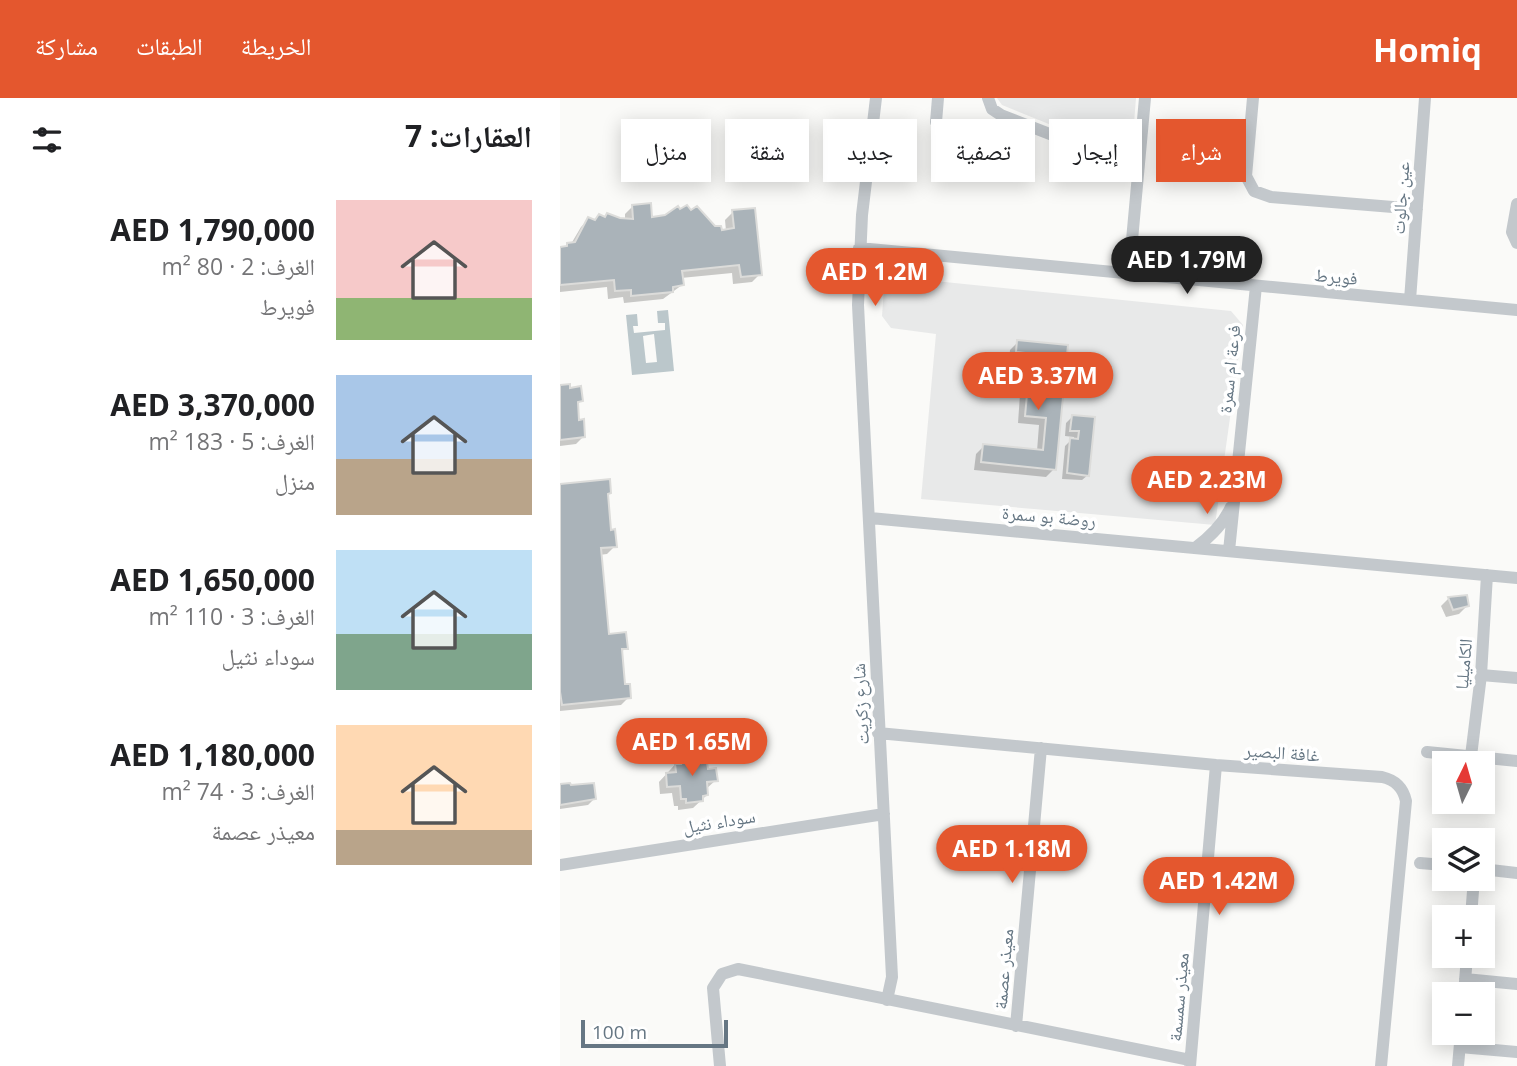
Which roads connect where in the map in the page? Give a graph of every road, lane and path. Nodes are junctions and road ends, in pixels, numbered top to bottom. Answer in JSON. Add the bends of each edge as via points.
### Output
{"nodes":[{"id":1,"x":876,"y":98,"type":"edge"},
{"id":2,"x":938,"y":98,"type":"edge"},
{"id":3,"x":988,"y":98,"type":"edge"},
{"id":4,"x":1145,"y":98,"type":"edge"},
{"id":5,"x":1254,"y":98,"type":"edge"},
{"id":6,"x":1425,"y":98,"type":"edge"},
{"id":7,"x":936,"y":119,"type":"edge"},
{"id":8,"x":1142,"y":124,"type":"edge"},
{"id":9,"x":1049,"y":134,"type":"edge"},
{"id":10,"x":1136,"y":182,"type":"edge"},
{"id":11,"x":1517,"y":204,"type":"edge"},
{"id":12,"x":1417,"y":209,"type":"junction"},
{"id":13,"x":1517,"y":243,"type":"edge"},
{"id":14,"x":859,"y":248,"type":"junction"},
{"id":15,"x":1129,"y":273,"type":"junction"},
{"id":16,"x":1256,"y":286,"type":"junction"},
{"id":17,"x":1410,"y":300,"type":"junction"},
{"id":18,"x":1517,"y":310,"type":"edge"},
{"id":19,"x":1235,"y":497,"type":"junction"},
{"id":20,"x":870,"y":518,"type":"junction"},
{"id":21,"x":1195,"y":548,"type":"junction"},
{"id":22,"x":1230,"y":551,"type":"junction"},
{"id":23,"x":1487,"y":575,"type":"junction"},
{"id":24,"x":1517,"y":578,"type":"edge"},
{"id":25,"x":1480,"y":675,"type":"junction"},
{"id":26,"x":1517,"y":678,"type":"edge"},
{"id":27,"x":878,"y":733,"type":"junction"},
{"id":28,"x":1041,"y":748,"type":"junction"},
{"id":29,"x":1472,"y":751,"type":"edge"},
{"id":30,"x":1427,"y":752,"type":"dead end"},
{"id":31,"x":1432,"y":752,"type":"edge"},
{"id":32,"x":1495,"y":759,"type":"edge"},
{"id":33,"x":1517,"y":761,"type":"edge"},
{"id":34,"x":1216,"y":765,"type":"junction"},
{"id":35,"x":884,"y":814,"type":"junction"},
{"id":36,"x":1420,"y":863,"type":"dead end"},
{"id":37,"x":1432,"y":864,"type":"edge"},
{"id":38,"x":560,"y":865,"type":"edge"},
{"id":39,"x":1495,"y":870,"type":"edge"},
{"id":40,"x":1517,"y":873,"type":"edge"},
{"id":41,"x":1466,"y":968,"type":"edge"},
{"id":42,"x":1465,"y":979,"type":"junction"},
{"id":43,"x":1465,"y":982,"type":"edge"},
{"id":44,"x":1517,"y":984,"type":"edge"},
{"id":45,"x":887,"y":1000,"type":"junction"},
{"id":46,"x":1016,"y":1026,"type":"junction"},
{"id":47,"x":1460,"y":1047,"type":"joint"},
{"id":48,"x":1517,"y":1052,"type":"edge"},
{"id":49,"x":1190,"y":1063,"type":"edge"},
{"id":50,"x":720,"y":1066,"type":"edge"},
{"id":51,"x":1381,"y":1066,"type":"edge"},
{"id":52,"x":1458,"y":1066,"type":"edge"}],
"edges":[{"from":1,"to":14,"type":"street","name":"شارع زكريت"},
{"from":2,"to":7,"type":"street"},
{"from":3,"to":9,"type":"street","via":[[1001,115]]},
{"from":4,"to":8,"type":"street"},
{"from":5,"to":12,"type":"street","via":[[1246,176],[1262,196]]},
{"from":6,"to":12,"type":"street","name":"عين جالوت"},
{"from":10,"to":15,"type":"street"},
{"from":11,"to":13,"type":"street","via":[[1512,232]]},
{"from":12,"to":17,"type":"street","name":"عين جالوت"},
{"from":14,"to":15,"type":"street","name":"فويرط"},
{"from":14,"to":20,"type":"street","name":"شارع زكريت"},
{"from":15,"to":16,"type":"street","name":"فويرط"},
{"from":16,"to":17,"type":"street","name":"فويرط"},
{"from":16,"to":19,"type":"street","name":"فرعة ام سمرة"},
{"from":17,"to":18,"type":"street","name":"فويرط"},
{"from":19,"to":21,"type":"street","name":"فرعة ام سمرة","via":[[1219,527]]},
{"from":19,"to":22,"type":"street","name":"فرعة ام سمرة"},
{"from":20,"to":21,"type":"street","name":"روضة بو سمرة"},
{"from":20,"to":27,"type":"street","name":"شارع زكريت"},
{"from":21,"to":22,"type":"street","name":"روضة بو سمرة"},
{"from":22,"to":23,"type":"street","name":"روضة بو سمرة"},
{"from":23,"to":24,"type":"street","name":"روضة بو سمرة"},
{"from":23,"to":25,"type":"street","name":"الكاميليا"},
{"from":25,"to":26,"type":"street"},
{"from":25,"to":29,"type":"street","name":"الكاميليا"},
{"from":27,"to":28,"type":"street","name":"غافة البصير"},
{"from":27,"to":35,"type":"street","name":"شارع زكريت"},
{"from":28,"to":34,"type":"street","name":"غافة البصير"},
{"from":28,"to":46,"type":"street","name":"معيذر عصمة"},
{"from":30,"to":31,"type":"street"},
{"from":32,"to":33,"type":"street"},
{"from":34,"to":49,"type":"street","name":"معيذر سمسمة"},
{"from":34,"to":51,"type":"street","name":"غافة البصير","via":[[1382,777],[1402,789],[1405,807]]},
{"from":35,"to":38,"type":"street","name":"سوداء نثيل"},
{"from":35,"to":45,"type":"street","name":"شارع زكريت","via":[[892,977]]},
{"from":36,"to":37,"type":"street"},
{"from":39,"to":40,"type":"street"},
{"from":41,"to":42,"type":"street"},
{"from":42,"to":43,"type":"street"},
{"from":42,"to":44,"type":"street"},
{"from":45,"to":46,"type":"street"},
{"from":45,"to":50,"type":"street","via":[[744,970],[727,972],[718,978],[713,995]]},
{"from":46,"to":49,"type":"street"},
{"from":47,"to":48,"type":"street"},
{"from":47,"to":52,"type":"street"}]}
